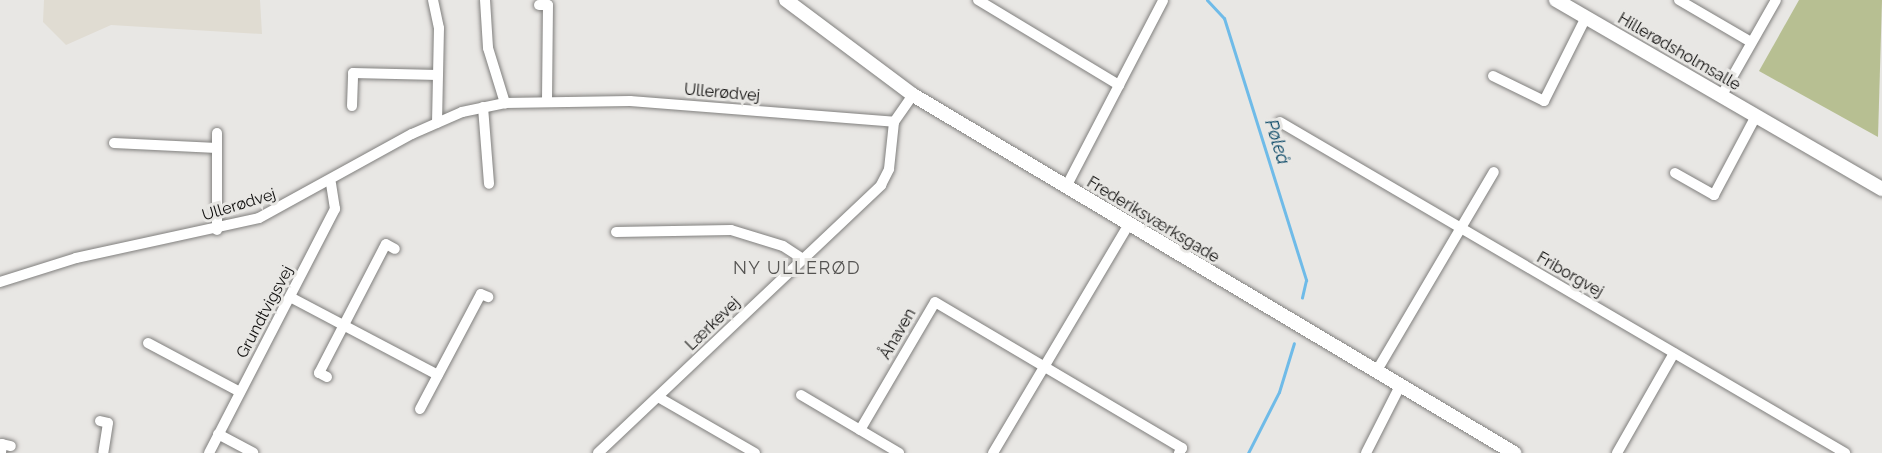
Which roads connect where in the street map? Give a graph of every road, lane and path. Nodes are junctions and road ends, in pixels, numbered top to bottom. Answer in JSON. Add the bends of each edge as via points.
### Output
{"nodes":[{"id":1,"x":433,"y":0,"type":"edge"},
{"id":2,"x":485,"y":0,"type":"edge"},
{"id":3,"x":978,"y":0,"type":"edge"},
{"id":4,"x":1556,"y":0,"type":"edge"},
{"id":5,"x":1679,"y":0,"type":"edge"},
{"id":6,"x":1776,"y":0,"type":"edge"},
{"id":7,"x":1163,"y":1,"type":"edge"},
{"id":8,"x":795,"y":3,"type":"edge"},
{"id":9,"x":539,"y":5,"type":"dead end"},
{"id":10,"x":1586,"y":17,"type":"junction"},
{"id":11,"x":1751,"y":42,"type":"junction"},
{"id":12,"x":438,"y":75,"type":"junction"},
{"id":13,"x":1493,"y":76,"type":"dead end"},
{"id":14,"x":1119,"y":85,"type":"junction"},
{"id":15,"x":913,"y":95,"type":"junction"},
{"id":16,"x":1722,"y":95,"type":"junction"},
{"id":17,"x":547,"y":101,"type":"junction"},
{"id":18,"x":505,"y":103,"type":"junction"},
{"id":19,"x":352,"y":106,"type":"dead end"},
{"id":20,"x":483,"y":107,"type":"junction"},
{"id":21,"x":1756,"y":116,"type":"junction"},
{"id":22,"x":894,"y":122,"type":"junction"},
{"id":23,"x":1280,"y":122,"type":"dead end"},
{"id":24,"x":437,"y":123,"type":"junction"},
{"id":25,"x":217,"y":133,"type":"dead end"},
{"id":26,"x":114,"y":142,"type":"dead end"},
{"id":27,"x":217,"y":148,"type":"junction"},
{"id":28,"x":1494,"y":172,"type":"dead end"},
{"id":29,"x":1676,"y":173,"type":"dead end"},
{"id":30,"x":331,"y":183,"type":"junction"},
{"id":31,"x":489,"y":184,"type":"dead end"},
{"id":32,"x":1066,"y":187,"type":"junction"},
{"id":33,"x":1882,"y":189,"type":"edge"},
{"id":34,"x":1129,"y":224,"type":"junction"},
{"id":35,"x":1461,"y":228,"type":"junction"},
{"id":36,"x":217,"y":230,"type":"junction"},
{"id":37,"x":616,"y":232,"type":"dead end"},
{"id":38,"x":395,"y":249,"type":"dead end"},
{"id":39,"x":803,"y":259,"type":"junction"},
{"id":40,"x":0,"y":282,"type":"edge"},
{"id":41,"x":290,"y":297,"type":"junction"},
{"id":42,"x":488,"y":297,"type":"dead end"},
{"id":43,"x":344,"y":326,"type":"junction"},
{"id":44,"x":148,"y":344,"type":"dead end"},
{"id":45,"x":1674,"y":353,"type":"junction"},
{"id":46,"x":1045,"y":367,"type":"junction"},
{"id":47,"x":1376,"y":372,"type":"junction"},
{"id":48,"x":438,"y":375,"type":"junction"},
{"id":49,"x":327,"y":377,"type":"dead end"},
{"id":50,"x":1400,"y":386,"type":"junction"},
{"id":51,"x":240,"y":392,"type":"junction"},
{"id":52,"x":801,"y":395,"type":"dead end"},
{"id":53,"x":658,"y":397,"type":"junction"},
{"id":54,"x":420,"y":409,"type":"dead end"},
{"id":55,"x":100,"y":421,"type":"dead end"},
{"id":56,"x":860,"y":430,"type":"junction"},
{"id":57,"x":218,"y":434,"type":"junction"},
{"id":58,"x":11,"y":446,"type":"dead end"},
{"id":59,"x":1,"y":453,"type":"edge"},
{"id":60,"x":103,"y":453,"type":"edge"},
{"id":61,"x":208,"y":453,"type":"edge"},
{"id":62,"x":253,"y":453,"type":"edge"},
{"id":63,"x":597,"y":453,"type":"edge"},
{"id":64,"x":755,"y":453,"type":"edge"},
{"id":65,"x":899,"y":453,"type":"edge"},
{"id":66,"x":993,"y":453,"type":"edge"},
{"id":67,"x":1179,"y":453,"type":"edge"},
{"id":68,"x":1366,"y":453,"type":"edge"},
{"id":69,"x":1514,"y":453,"type":"edge"},
{"id":70,"x":1617,"y":453,"type":"edge"},
{"id":71,"x":1845,"y":453,"type":"edge"}],
"edges":[{"from":1,"to":12,"type":"street"},
{"from":2,"to":18,"type":"street","via":[[488,48]]},
{"from":3,"to":14,"type":"street"},
{"from":4,"to":10,"type":"street","name":"Hillerødsholmsalle"},
{"from":5,"to":11,"type":"street"},
{"from":6,"to":11,"type":"street"},
{"from":7,"to":14,"type":"street"},
{"from":8,"to":15,"type":"street","name":"Frederiksværksgade"},
{"from":9,"to":17,"type":"street","via":[[548,5]]},
{"from":10,"to":13,"type":"street","via":[[1544,101]]},
{"from":10,"to":16,"type":"street","name":"Hillerødsholmsalle"},
{"from":11,"to":16,"type":"street"},
{"from":12,"to":19,"type":"street","via":[[353,73]]},
{"from":12,"to":24,"type":"street"},
{"from":14,"to":32,"type":"street"},
{"from":15,"to":22,"type":"street","name":"Lærkevej"},
{"from":15,"to":32,"type":"street","name":"Frederiksværksgade"},
{"from":16,"to":21,"type":"street","name":"Hillerødsholmsalle"},
{"from":17,"to":18,"type":"street","name":"Ullerødvej"},
{"from":17,"to":22,"type":"street","name":"Ullerødvej","via":[[630,101]]},
{"from":18,"to":20,"type":"street","name":"Ullerødvej"},
{"from":20,"to":24,"type":"street","name":"Ullerødvej"},
{"from":20,"to":31,"type":"street"},
{"from":21,"to":29,"type":"street","via":[[1714,195]]},
{"from":21,"to":33,"type":"street","name":"Hillerødsholmsalle"},
{"from":22,"to":39,"type":"street","name":"Lærkevej","via":[[889,169],[881,185]]},
{"from":23,"to":35,"type":"street","name":"Friborgvej"},
{"from":24,"to":30,"type":"street","name":"Ullerødvej"},
{"from":25,"to":27,"type":"street"},
{"from":26,"to":27,"type":"street"},
{"from":27,"to":36,"type":"street"},
{"from":28,"to":35,"type":"street"},
{"from":30,"to":36,"type":"street","name":"Ullerødvej","via":[[260,218]]},
{"from":30,"to":41,"type":"street","name":"Grundtvigsvej","via":[[335,209]]},
{"from":32,"to":34,"type":"street","name":"Frederiksværksgade"},
{"from":34,"to":46,"type":"street"},
{"from":34,"to":47,"type":"street","name":"Frederiksværksgade"},
{"from":35,"to":45,"type":"street","name":"Friborgvej"},
{"from":35,"to":47,"type":"street"},
{"from":36,"to":40,"type":"street","name":"Ullerødvej","via":[[76,258]]},
{"from":37,"to":39,"type":"street","via":[[731,230],[783,246]]},
{"from":38,"to":43,"type":"street","via":[[386,244]]},
{"from":39,"to":53,"type":"street","name":"Lærkevej"},
{"from":41,"to":43,"type":"street"},
{"from":41,"to":51,"type":"street","name":"Grundtvigsvej"},
{"from":42,"to":48,"type":"street","via":[[481,294]]},
{"from":43,"to":48,"type":"street"},
{"from":43,"to":49,"type":"street","via":[[319,373]]},
{"from":44,"to":51,"type":"street"},
{"from":45,"to":70,"type":"street"},
{"from":45,"to":71,"type":"street","name":"Friborgvej"},
{"from":46,"to":56,"type":"street","name":"Åhaven","via":[[935,302]]},
{"from":46,"to":66,"type":"street"},
{"from":46,"to":67,"type":"street","via":[[1182,448]]},
{"from":47,"to":50,"type":"street","name":"Frederiksværksgade"},
{"from":48,"to":54,"type":"street"},
{"from":50,"to":68,"type":"street"},
{"from":50,"to":69,"type":"street","name":"Frederiksværksgade"},
{"from":51,"to":57,"type":"street","name":"Grundtvigsvej"},
{"from":52,"to":56,"type":"street"},
{"from":53,"to":63,"type":"street","name":"Lærkevej"},
{"from":53,"to":64,"type":"street"},
{"from":55,"to":60,"type":"street","via":[[108,423]]},
{"from":56,"to":65,"type":"street"},
{"from":57,"to":61,"type":"street","name":"Grundtvigsvej"},
{"from":57,"to":62,"type":"street"},
{"from":58,"to":59,"type":"street","via":[[2,444]]}]}
